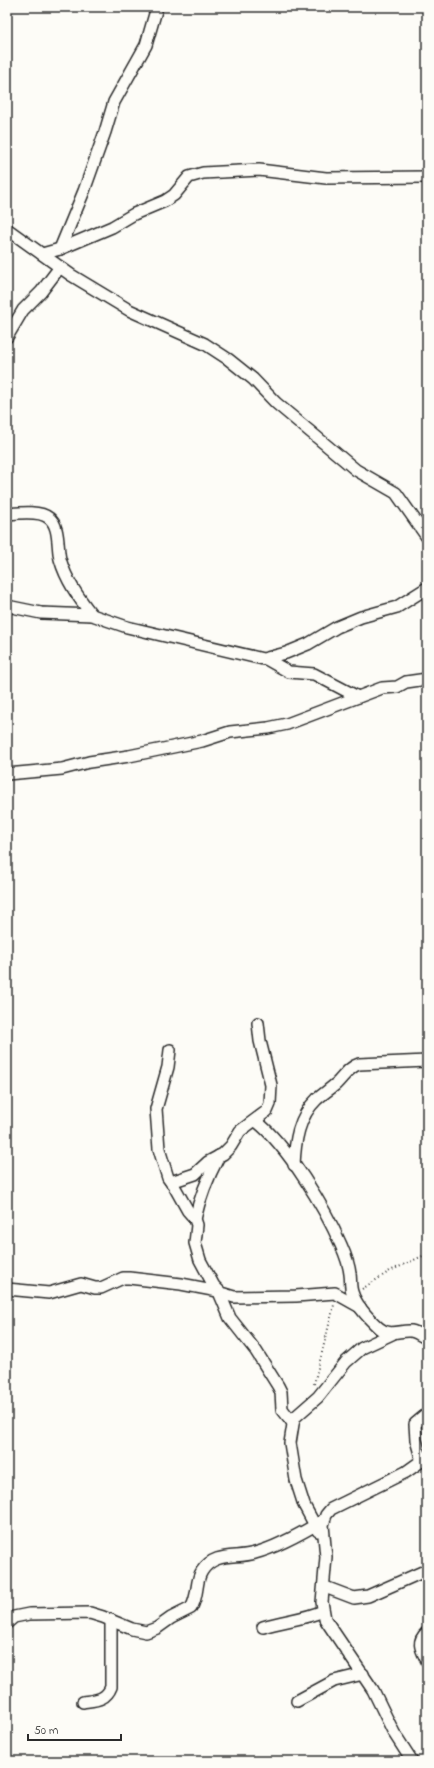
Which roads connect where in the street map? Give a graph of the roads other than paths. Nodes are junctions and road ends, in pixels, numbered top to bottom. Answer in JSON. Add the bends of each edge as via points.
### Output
{"nodes":[{"id":1,"x":157,"y":7,"type":"edge"},
{"id":2,"x":427,"y":177,"type":"edge"},
{"id":3,"x":7,"y":229,"type":"edge"},
{"id":4,"x":60,"y":249,"type":"junction"},
{"id":5,"x":42,"y":254,"type":"junction"},
{"id":6,"x":60,"y":267,"type":"junction"},
{"id":7,"x":7,"y":337,"type":"edge"},
{"id":8,"x":7,"y":514,"type":"edge"},
{"id":9,"x":427,"y":537,"type":"edge"},
{"id":10,"x":427,"y":588,"type":"edge"},
{"id":11,"x":7,"y":606,"type":"edge"},
{"id":12,"x":92,"y":615,"type":"junction"},
{"id":13,"x":266,"y":659,"type":"junction"},
{"id":14,"x":427,"y":679,"type":"edge"},
{"id":15,"x":358,"y":697,"type":"junction"},
{"id":16,"x":7,"y":774,"type":"edge"},
{"id":17,"x":258,"y":1022,"type":"dead end"},
{"id":18,"x":170,"y":1050,"type":"dead end"},
{"id":19,"x":427,"y":1061,"type":"edge"},
{"id":20,"x":256,"y":1121,"type":"junction"},
{"id":21,"x":219,"y":1156,"type":"junction"},
{"id":22,"x":294,"y":1165,"type":"junction"},
{"id":23,"x":171,"y":1182,"type":"junction"},
{"id":24,"x":195,"y":1219,"type":"junction"},
{"id":25,"x":7,"y":1289,"type":"edge"},
{"id":26,"x":219,"y":1291,"type":"junction"},
{"id":27,"x":360,"y":1307,"type":"junction"},
{"id":28,"x":392,"y":1334,"type":"junction"},
{"id":29,"x":427,"y":1339,"type":"edge"},
{"id":30,"x":427,"y":1414,"type":"edge"},
{"id":31,"x":293,"y":1423,"type":"junction"},
{"id":32,"x":424,"y":1459,"type":"edge"},
{"id":33,"x":320,"y":1523,"type":"junction"},
{"id":34,"x":427,"y":1570,"type":"edge"},
{"id":35,"x":325,"y":1587,"type":"junction"},
{"id":36,"x":323,"y":1611,"type":"junction"},
{"id":37,"x":8,"y":1619,"type":"edge"},
{"id":38,"x":111,"y":1620,"type":"junction"},
{"id":39,"x":263,"y":1627,"type":"dead end"},
{"id":40,"x":427,"y":1632,"type":"edge"},
{"id":41,"x":427,"y":1661,"type":"edge"},
{"id":42,"x":363,"y":1674,"type":"junction"},
{"id":43,"x":297,"y":1700,"type":"dead end"},
{"id":44,"x":84,"y":1702,"type":"dead end"},
{"id":45,"x":412,"y":1761,"type":"edge"}],
"edges":[{"from":1,"to":4,"type":"street","via":[[146,45],[114,102],[106,132]]},
{"from":2,"to":4,"type":"street","via":[[326,178],[259,170],[203,173],[189,177],[165,202],[144,209],[112,227]]},
{"from":3,"to":5,"type":"street"},
{"from":4,"to":5,"type":"street"},
{"from":5,"to":6,"type":"street"},
{"from":6,"to":7,"type":"street","via":[[23,310]]},
{"from":6,"to":9,"type":"street","via":[[129,310],[205,344],[228,359],[356,470],[396,493]]},
{"from":8,"to":12,"type":"street","via":[[39,514],[51,518],[55,525],[65,574]]},
{"from":10,"to":13,"type":"street","via":[[397,607],[361,617],[308,644]]},
{"from":11,"to":12,"type":"street","via":[[41,613]]},
{"from":12,"to":13,"type":"street","via":[[127,627]]},
{"from":13,"to":15,"type":"street","via":[[289,672],[314,674]]},
{"from":14,"to":15,"type":"street","via":[[406,682],[398,687],[382,688]]},
{"from":15,"to":16,"type":"street","via":[[281,726],[230,732],[202,741],[62,769]]},
{"from":17,"to":20,"type":"street","via":[[260,1041],[270,1075],[271,1093],[267,1111]]},
{"from":18,"to":23,"type":"street","via":[[156,1109],[159,1149],[165,1173]]},
{"from":19,"to":22,"type":"street","via":[[359,1064],[351,1068],[315,1101],[305,1117],[296,1138]]},
{"from":20,"to":21,"type":"street","via":[[240,1131],[228,1150]]},
{"from":20,"to":22,"type":"street","via":[[268,1130]]},
{"from":21,"to":23,"type":"street","via":[[195,1174]]},
{"from":21,"to":24,"type":"street","via":[[203,1188]]},
{"from":22,"to":27,"type":"street","via":[[318,1199],[341,1245],[354,1296]]},
{"from":23,"to":24,"type":"street"},
{"from":24,"to":26,"type":"street","via":[[195,1243],[200,1260],[208,1277]]},
{"from":25,"to":26,"type":"street","via":[[49,1293],[81,1284],[101,1288],[123,1278],[130,1278]]},
{"from":26,"to":27,"type":"street","via":[[234,1297],[338,1294]]},
{"from":26,"to":31,"type":"street","via":[[230,1318],[256,1351],[278,1386],[282,1409]]},
{"from":27,"to":28,"type":"street","via":[[380,1328]]},
{"from":28,"to":29,"type":"street","via":[[412,1331]]},
{"from":28,"to":31,"type":"street","via":[[362,1348],[346,1362],[328,1386],[294,1418]]},
{"from":30,"to":32,"type":"street","via":[[416,1424],[416,1440]]},
{"from":31,"to":33,"type":"street","via":[[290,1443],[296,1480],[304,1505]]},
{"from":32,"to":33,"type":"street","via":[[406,1472],[332,1509]]},
{"from":33,"to":35,"type":"street","via":[[325,1543]]},
{"from":33,"to":38,"type":"street","via":[[254,1554],[222,1556],[208,1564],[199,1576],[197,1596],[191,1608],[151,1630],[139,1631]]},
{"from":34,"to":35,"type":"street","via":[[368,1596],[354,1598]]},
{"from":35,"to":36,"type":"street"},
{"from":36,"to":39,"type":"street"},
{"from":36,"to":42,"type":"street","via":[[325,1618]]},
{"from":37,"to":38,"type":"street","via":[[30,1614],[74,1613],[97,1615]]},
{"from":38,"to":44,"type":"street","via":[[109,1694],[104,1698]]},
{"from":40,"to":41,"type":"street","via":[[421,1637],[420,1643]]},
{"from":42,"to":43,"type":"street","via":[[334,1681]]},
{"from":42,"to":45,"type":"street"}]}
